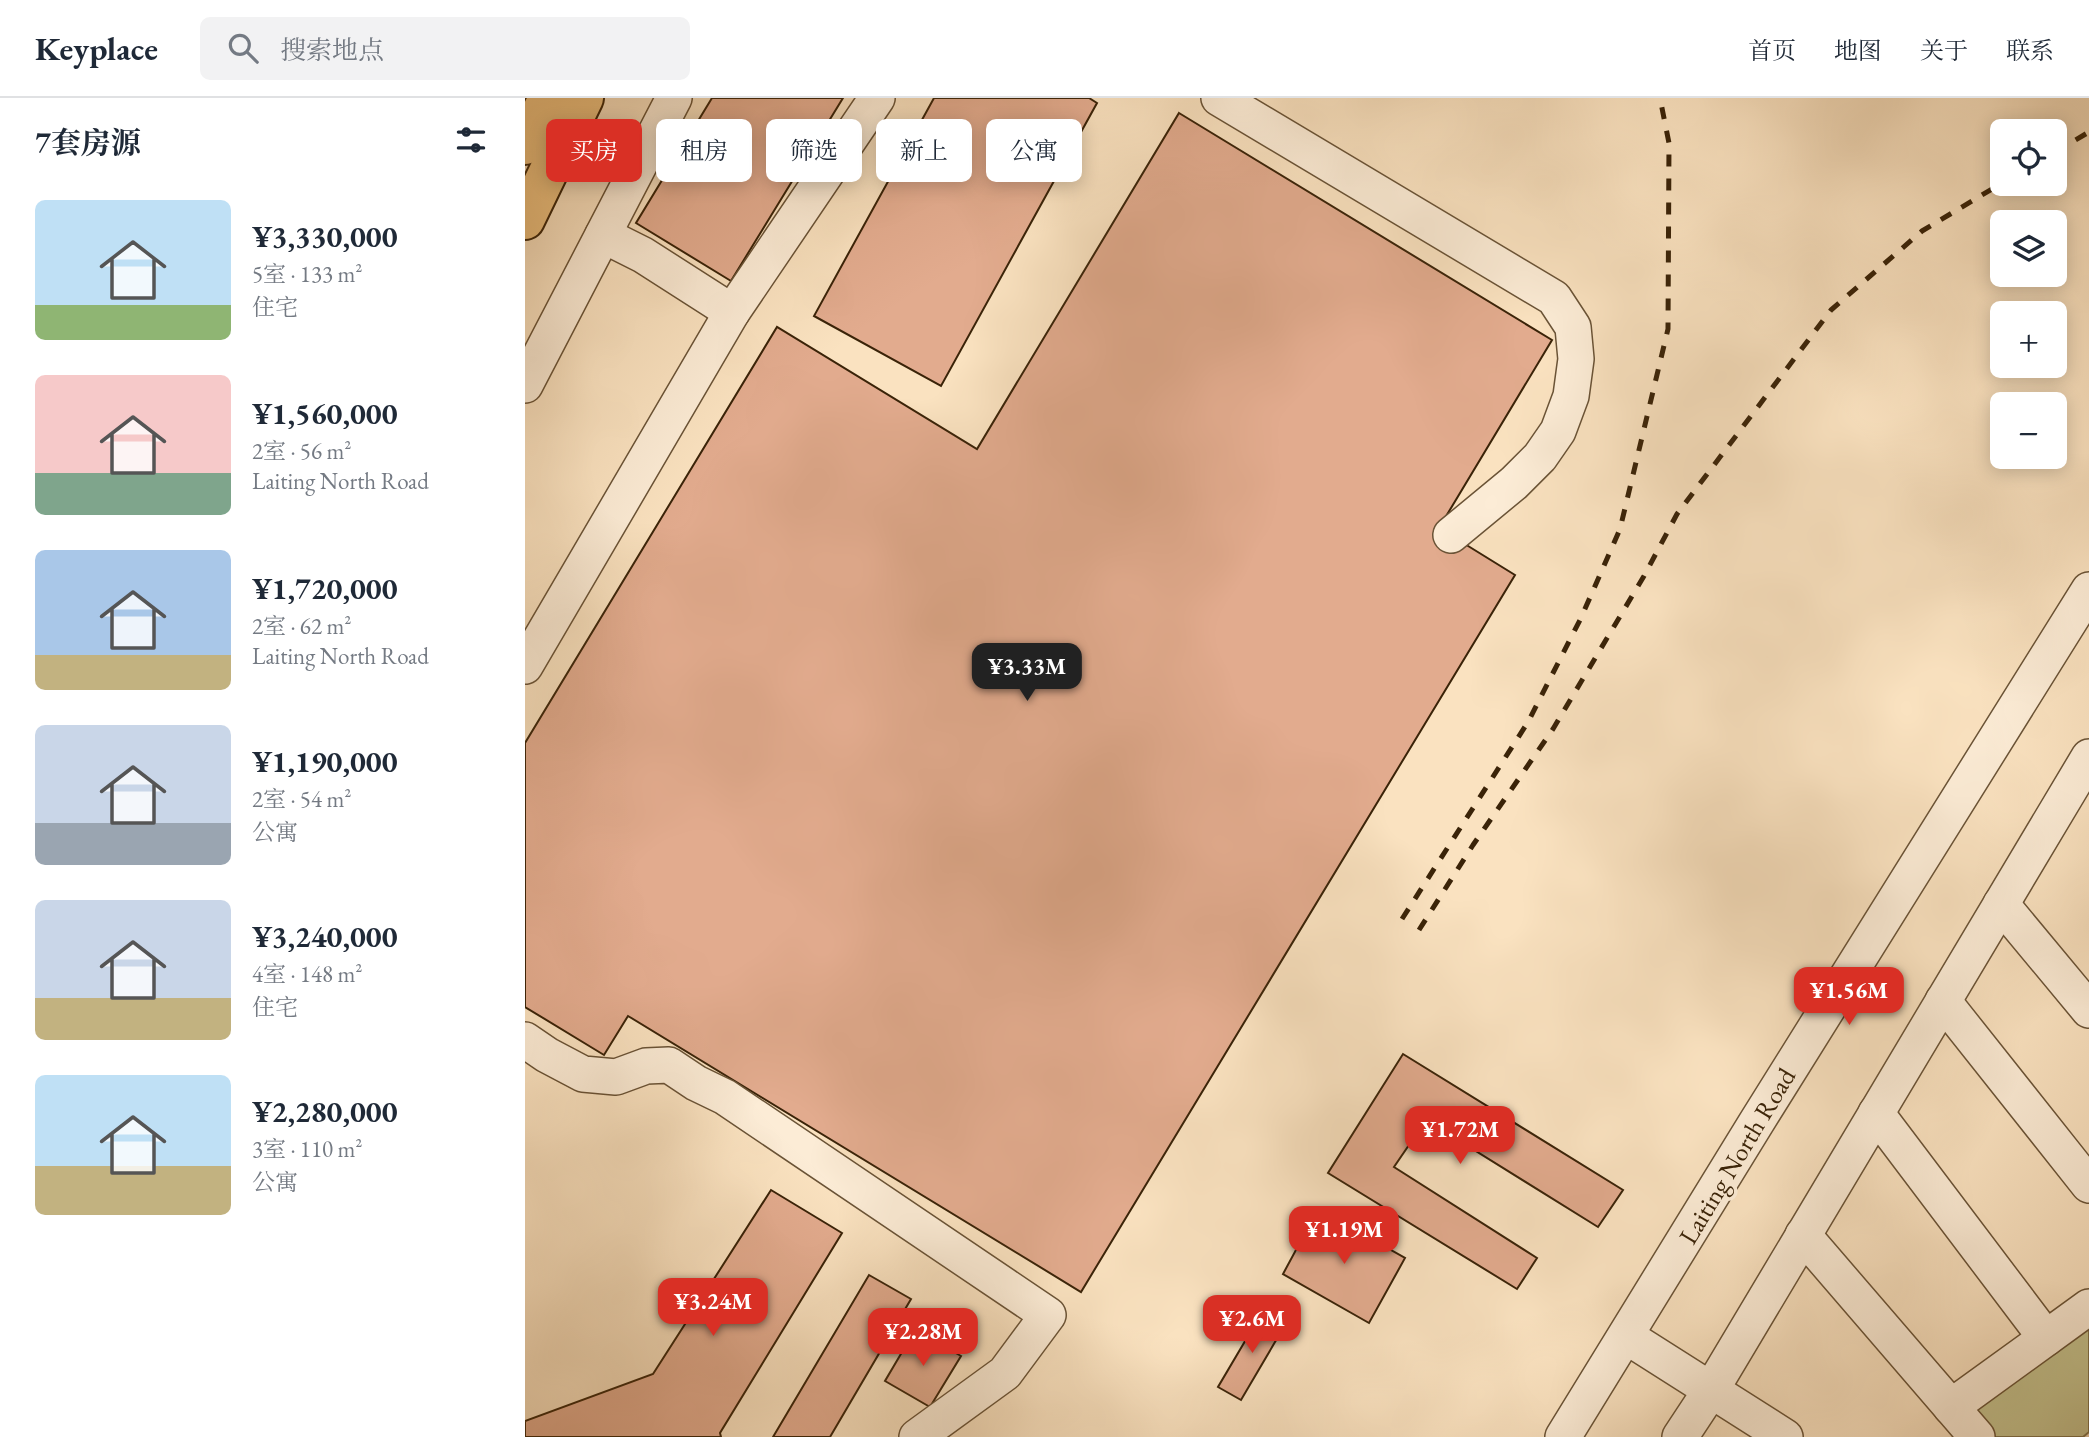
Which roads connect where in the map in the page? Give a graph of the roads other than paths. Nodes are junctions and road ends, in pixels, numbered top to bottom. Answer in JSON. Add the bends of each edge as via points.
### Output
{"nodes":[{"id":1,"x":548,"y":98,"type":"edge"},
{"id":2,"x":584,"y":98,"type":"edge"},
{"id":3,"x":674,"y":98,"type":"edge"},
{"id":4,"x":877,"y":98,"type":"edge"},
{"id":5,"x":1219,"y":98,"type":"edge"},
{"id":6,"x":525,"y":145,"type":"edge"},
{"id":7,"x":525,"y":220,"type":"edge"},
{"id":8,"x":603,"y":235,"type":"junction"},
{"id":9,"x":732,"y":312,"type":"junction"},
{"id":10,"x":525,"y":385,"type":"edge"},
{"id":11,"x":1451,"y":535,"type":"dead end"},
{"id":12,"x":2089,"y":590,"type":"edge"},
{"id":13,"x":525,"y":666,"type":"edge"},
{"id":14,"x":2086,"y":769,"type":"edge"},
{"id":15,"x":2001,"y":904,"type":"junction"},
{"id":16,"x":1943,"y":1001,"type":"junction"},
{"id":17,"x":2089,"y":1010,"type":"edge"},
{"id":18,"x":525,"y":1040,"type":"edge"},
{"id":19,"x":1876,"y":1113,"type":"junction"},
{"id":20,"x":2089,"y":1185,"type":"edge"},
{"id":21,"x":1803,"y":1235,"type":"junction"},
{"id":22,"x":2089,"y":1307,"type":"edge"},
{"id":23,"x":1626,"y":1336,"type":"junction"},
{"id":24,"x":2046,"y":1338,"type":"junction"},
{"id":25,"x":1711,"y":1390,"type":"junction"},
{"id":26,"x":1951,"y":1407,"type":"junction"},
{"id":27,"x":917,"y":1437,"type":"edge"},
{"id":28,"x":1563,"y":1437,"type":"edge"},
{"id":29,"x":1681,"y":1437,"type":"edge"},
{"id":30,"x":1785,"y":1437,"type":"edge"},
{"id":31,"x":1977,"y":1437,"type":"edge"}],
"edges":[{"from":1,"to":6,"type":"highway"},
{"from":2,"to":7,"type":"highway"},
{"from":3,"to":8,"type":"street"},
{"from":4,"to":9,"type":"street"},
{"from":5,"to":11,"type":"street","via":[[1554,298],[1573,327],[1576,359],[1571,396],[1558,431],[1514,483]]},
{"from":8,"to":9,"type":"street"},
{"from":8,"to":10,"type":"street"},
{"from":9,"to":13,"type":"street"},
{"from":12,"to":23,"type":"street","name":"Laiting North Road"},
{"from":14,"to":15,"type":"street"},
{"from":15,"to":16,"type":"street"},
{"from":15,"to":17,"type":"street"},
{"from":16,"to":19,"type":"street"},
{"from":16,"to":20,"type":"street"},
{"from":18,"to":27,"type":"street","via":[[583,1074],[616,1077],[646,1066],[669,1065],[725,1097],[1048,1315],[1005,1373]]},
{"from":19,"to":21,"type":"street"},
{"from":19,"to":24,"type":"street"},
{"from":21,"to":25,"type":"street"},
{"from":21,"to":26,"type":"street"},
{"from":22,"to":24,"type":"street"},
{"from":23,"to":25,"type":"street"},
{"from":23,"to":28,"type":"street","name":"Laiting North Road"},
{"from":24,"to":26,"type":"street"},
{"from":25,"to":29,"type":"street"},
{"from":25,"to":30,"type":"street"},
{"from":26,"to":31,"type":"street"}]}
